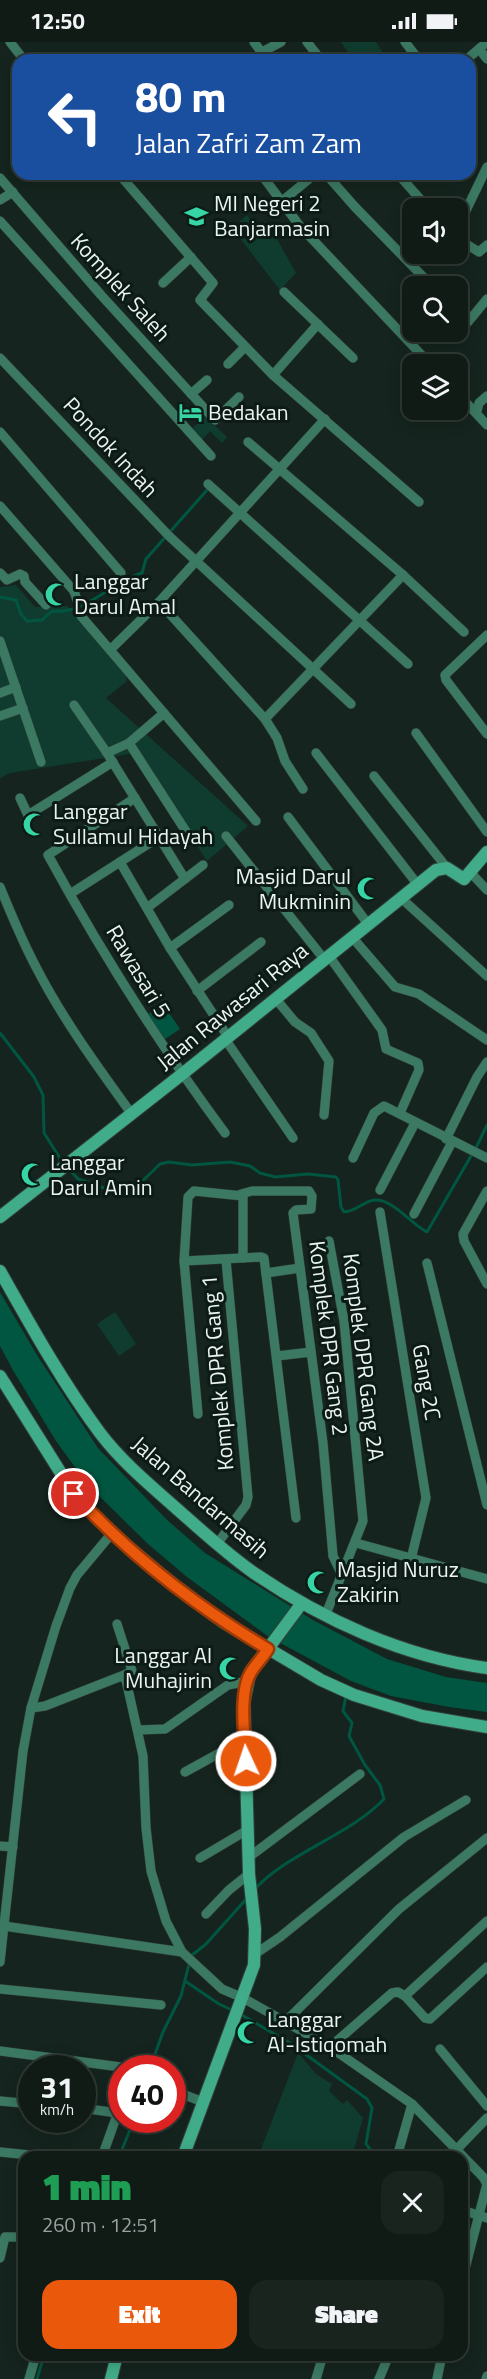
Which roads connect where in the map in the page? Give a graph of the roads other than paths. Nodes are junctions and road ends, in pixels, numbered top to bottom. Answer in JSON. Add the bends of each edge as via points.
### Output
{"nodes":[{"id":1,"x":10,"y":42,"type":"edge"},
{"id":2,"x":281,"y":42,"type":"edge"},
{"id":3,"x":307,"y":42,"type":"edge"},
{"id":4,"x":487,"y":42,"type":"edge"},
{"id":5,"x":479,"y":49,"type":"junction"},
{"id":6,"x":19,"y":54,"type":"edge"},
{"id":7,"x":266,"y":54,"type":"edge"},
{"id":8,"x":316,"y":54,"type":"edge"},
{"id":9,"x":473,"y":54,"type":"edge"},
{"id":10,"x":487,"y":58,"type":"edge"},
{"id":11,"x":487,"y":167,"type":"edge"},
{"id":12,"x":0,"y":178,"type":"edge"},
{"id":13,"x":124,"y":180,"type":"edge"},
{"id":14,"x":265,"y":180,"type":"edge"},
{"id":15,"x":308,"y":180,"type":"edge"},
{"id":16,"x":331,"y":180,"type":"edge"},
{"id":17,"x":403,"y":180,"type":"edge"},
{"id":18,"x":13,"y":192,"type":"junction"},
{"id":19,"x":419,"y":198,"type":"edge"},
{"id":20,"x":0,"y":200,"type":"edge"},
{"id":21,"x":281,"y":202,"type":"junction"},
{"id":22,"x":468,"y":206,"type":"edge"},
{"id":23,"x":0,"y":221,"type":"edge"},
{"id":24,"x":468,"y":245,"type":"edge"},
{"id":25,"x":487,"y":245,"type":"edge"},
{"id":26,"x":483,"y":254,"type":"edge"},
{"id":27,"x":191,"y":257,"type":"junction"},
{"id":28,"x":422,"y":276,"type":"edge"},
{"id":29,"x":163,"y":283,"type":"dead end"},
{"id":30,"x":284,"y":292,"type":"dead end"},
{"id":31,"x":487,"y":298,"type":"edge"},
{"id":32,"x":468,"y":322,"type":"edge"},
{"id":33,"x":318,"y":324,"type":"junction"},
{"id":34,"x":245,"y":347,"type":"junction"},
{"id":35,"x":420,"y":354,"type":"edge"},
{"id":36,"x":0,"y":358,"type":"edge"},
{"id":37,"x":353,"y":358,"type":"dead end"},
{"id":38,"x":228,"y":364,"type":"dead end"},
{"id":39,"x":273,"y":375,"type":"junction"},
{"id":40,"x":207,"y":380,"type":"dead end"},
{"id":41,"x":191,"y":394,"type":"junction"},
{"id":42,"x":487,"y":396,"type":"edge"},
{"id":43,"x":239,"y":397,"type":"dead end"},
{"id":44,"x":468,"y":403,"type":"edge"},
{"id":45,"x":487,"y":407,"type":"edge"},
{"id":46,"x":476,"y":411,"type":"junction"},
{"id":47,"x":324,"y":419,"type":"junction"},
{"id":48,"x":487,"y":425,"type":"edge"},
{"id":49,"x":0,"y":432,"type":"edge"},
{"id":50,"x":248,"y":442,"type":"dead end"},
{"id":51,"x":211,"y":456,"type":"dead end"},
{"id":52,"x":279,"y":469,"type":"junction"},
{"id":53,"x":208,"y":484,"type":"dead end"},
{"id":54,"x":419,"y":502,"type":"dead end"},
{"id":55,"x":0,"y":506,"type":"edge"},
{"id":56,"x":240,"y":514,"type":"junction"},
{"id":57,"x":196,"y":562,"type":"junction"},
{"id":58,"x":0,"y":573,"type":"edge"},
{"id":59,"x":122,"y":573,"type":"dead end"},
{"id":60,"x":403,"y":575,"type":"junction"},
{"id":61,"x":77,"y":600,"type":"dead end"},
{"id":62,"x":159,"y":602,"type":"junction"},
{"id":63,"x":46,"y":605,"type":"dead end"},
{"id":64,"x":81,"y":616,"type":"dead end"},
{"id":65,"x":360,"y":621,"type":"junction"},
{"id":66,"x":464,"y":632,"type":"dead end"},
{"id":67,"x":487,"y":635,"type":"edge"},
{"id":68,"x":0,"y":641,"type":"edge"},
{"id":69,"x":110,"y":650,"type":"junction"},
{"id":70,"x":3,"y":663,"type":"edge"},
{"id":71,"x":408,"y":664,"type":"dead end"},
{"id":72,"x":314,"y":669,"type":"junction"},
{"id":73,"x":16,"y":687,"type":"junction"},
{"id":74,"x":0,"y":693,"type":"edge"},
{"id":75,"x":351,"y":704,"type":"dead end"},
{"id":76,"x":74,"y":705,"type":"dead end"},
{"id":77,"x":23,"y":708,"type":"junction"},
{"id":78,"x":164,"y":713,"type":"junction"},
{"id":79,"x":0,"y":717,"type":"edge"},
{"id":80,"x":265,"y":719,"type":"junction"},
{"id":81,"x":416,"y":733,"type":"dead end"},
{"id":82,"x":487,"y":734,"type":"edge"},
{"id":83,"x":129,"y":744,"type":"junction"},
{"id":84,"x":107,"y":753,"type":"junction"},
{"id":85,"x":316,"y":753,"type":"dead end"},
{"id":86,"x":40,"y":762,"type":"dead end"},
{"id":87,"x":113,"y":762,"type":"junction"},
{"id":88,"x":374,"y":776,"type":"dead end"},
{"id":89,"x":303,"y":789,"type":"dead end"},
{"id":90,"x":20,"y":798,"type":"dead end"},
{"id":91,"x":135,"y":798,"type":"junction"},
{"id":92,"x":288,"y":817,"type":"dead end"},
{"id":93,"x":256,"y":821,"type":"dead end"},
{"id":94,"x":487,"y":832,"type":"edge"},
{"id":95,"x":187,"y":833,"type":"dead end"},
{"id":96,"x":226,"y":836,"type":"dead end"},
{"id":97,"x":159,"y":837,"type":"junction"},
{"id":98,"x":487,"y":852,"type":"edge"},
{"id":99,"x":120,"y":862,"type":"junction"},
{"id":100,"x":203,"y":865,"type":"dead end"},
{"id":101,"x":447,"y":868,"type":"junction"},
{"id":102,"x":471,"y":873,"type":"junction"},
{"id":103,"x":185,"y":879,"type":"junction"},
{"id":104,"x":418,"y":885,"type":"junction"},
{"id":105,"x":0,"y":887,"type":"edge"},
{"id":106,"x":487,"y":890,"type":"edge"},
{"id":107,"x":70,"y":894,"type":"junction"},
{"id":108,"x":401,"y":898,"type":"junction"},
{"id":109,"x":229,"y":905,"type":"dead end"},
{"id":110,"x":147,"y":908,"type":"junction"},
{"id":111,"x":369,"y":924,"type":"junction"},
{"id":112,"x":352,"y":937,"type":"junction"},
{"id":113,"x":261,"y":942,"type":"dead end"},
{"id":114,"x":170,"y":948,"type":"junction"},
{"id":115,"x":326,"y":957,"type":"junction"},
{"id":116,"x":487,"y":976,"type":"edge"},
{"id":117,"x":197,"y":992,"type":"junction"},
{"id":118,"x":275,"y":998,"type":"junction"},
{"id":119,"x":226,"y":1038,"type":"junction"},
{"id":120,"x":487,"y":1040,"type":"edge"},
{"id":121,"x":487,"y":1062,"type":"edge"},
{"id":122,"x":182,"y":1075,"type":"junction"},
{"id":123,"x":131,"y":1113,"type":"junction"},
{"id":124,"x":400,"y":1113,"type":"junction"},
{"id":125,"x":324,"y":1115,"type":"dead end"},
{"id":126,"x":415,"y":1123,"type":"junction"},
{"id":127,"x":225,"y":1133,"type":"dead end"},
{"id":128,"x":293,"y":1138,"type":"dead end"},
{"id":129,"x":449,"y":1141,"type":"junction"},
{"id":130,"x":353,"y":1158,"type":"dead end"},
{"id":131,"x":487,"y":1158,"type":"edge"},
{"id":132,"x":380,"y":1190,"type":"dead end"},
{"id":133,"x":487,"y":1191,"type":"edge"},
{"id":134,"x":241,"y":1194,"type":"junction"},
{"id":135,"x":380,"y":1212,"type":"dead end"},
{"id":136,"x":414,"y":1214,"type":"dead end"},
{"id":137,"x":0,"y":1217,"type":"edge"},
{"id":138,"x":330,"y":1241,"type":"dead end"},
{"id":139,"x":243,"y":1258,"type":"junction"},
{"id":140,"x":226,"y":1260,"type":"junction"},
{"id":141,"x":184,"y":1261,"type":"junction"},
{"id":142,"x":427,"y":1263,"type":"dead end"},
{"id":143,"x":300,"y":1268,"type":"junction"},
{"id":144,"x":0,"y":1271,"type":"edge"},
{"id":145,"x":266,"y":1272,"type":"junction"},
{"id":146,"x":487,"y":1284,"type":"edge"},
{"id":147,"x":311,"y":1352,"type":"junction"},
{"id":148,"x":277,"y":1356,"type":"junction"},
{"id":149,"x":0,"y":1376,"type":"edge"},
{"id":150,"x":198,"y":1414,"type":"dead end"},
{"id":151,"x":487,"y":1505,"type":"edge"},
{"id":152,"x":296,"y":1518,"type":"dead end"},
{"id":153,"x":112,"y":1533,"type":"junction"},
{"id":154,"x":356,"y":1543,"type":"junction"},
{"id":155,"x":217,"y":1544,"type":"junction"},
{"id":156,"x":411,"y":1559,"type":"junction"},
{"id":157,"x":341,"y":1573,"type":"junction"},
{"id":158,"x":487,"y":1579,"type":"edge"},
{"id":159,"x":300,"y":1605,"type":"junction"},
{"id":160,"x":326,"y":1614,"type":"junction"},
{"id":161,"x":117,"y":1624,"type":"dead end"},
{"id":162,"x":270,"y":1646,"type":"junction"},
{"id":163,"x":487,"y":1668,"type":"edge"},
{"id":164,"x":122,"y":1676,"type":"junction"},
{"id":165,"x":248,"y":1681,"type":"junction"},
{"id":166,"x":31,"y":1708,"type":"junction"},
{"id":167,"x":487,"y":1727,"type":"edge"},
{"id":168,"x":138,"y":1730,"type":"junction"},
{"id":169,"x":245,"y":1739,"type":"junction"},
{"id":170,"x":185,"y":1772,"type":"dead end"},
{"id":171,"x":360,"y":1774,"type":"dead end"},
{"id":172,"x":466,"y":1800,"type":"dead end"},
{"id":173,"x":249,"y":1829,"type":"junction"},
{"id":174,"x":487,"y":1838,"type":"edge"},
{"id":175,"x":0,"y":1846,"type":"edge"},
{"id":176,"x":13,"y":1847,"type":"junction"},
{"id":177,"x":249,"y":1857,"type":"junction"},
{"id":178,"x":200,"y":1858,"type":"dead end"},
{"id":179,"x":249,"y":1874,"type":"junction"},
{"id":180,"x":206,"y":1914,"type":"dead end"},
{"id":181,"x":487,"y":1921,"type":"edge"},
{"id":182,"x":4,"y":1926,"type":"junction"},
{"id":183,"x":1,"y":1950,"type":"edge"},
{"id":184,"x":184,"y":1953,"type":"junction"},
{"id":185,"x":255,"y":1954,"type":"junction"},
{"id":186,"x":0,"y":1962,"type":"edge"},
{"id":187,"x":487,"y":1966,"type":"edge"},
{"id":188,"x":0,"y":1989,"type":"edge"},
{"id":189,"x":405,"y":1996,"type":"junction"},
{"id":190,"x":242,"y":2001,"type":"junction"},
{"id":191,"x":161,"y":2005,"type":"dead end"},
{"id":192,"x":286,"y":2021,"type":"junction"},
{"id":193,"x":330,"y":2047,"type":"junction"},
{"id":194,"x":440,"y":2049,"type":"dead end"},
{"id":195,"x":0,"y":2051,"type":"edge"},
{"id":196,"x":108,"y":2065,"type":"edge"},
{"id":197,"x":186,"y":2095,"type":"edge"},
{"id":198,"x":0,"y":2101,"type":"edge"},
{"id":199,"x":203,"y":2102,"type":"junction"},
{"id":200,"x":18,"y":2103,"type":"edge"},
{"id":201,"x":412,"y":2104,"type":"junction"},
{"id":202,"x":487,"y":2106,"type":"edge"},
{"id":203,"x":487,"y":2118,"type":"edge"},
{"id":204,"x":110,"y":2133,"type":"edge"},
{"id":205,"x":456,"y":2150,"type":"joint"},
{"id":206,"x":104,"y":2151,"type":"edge"},
{"id":207,"x":185,"y":2151,"type":"edge"},
{"id":208,"x":399,"y":2151,"type":"edge"},
{"id":209,"x":0,"y":2152,"type":"edge"},
{"id":210,"x":18,"y":2154,"type":"edge"},
{"id":211,"x":468,"y":2162,"type":"edge"},
{"id":212,"x":468,"y":2212,"type":"edge"},
{"id":213,"x":483,"y":2216,"type":"edge"},
{"id":214,"x":18,"y":2237,"type":"edge"},
{"id":215,"x":0,"y":2258,"type":"edge"},
{"id":216,"x":468,"y":2262,"type":"edge"},
{"id":217,"x":34,"y":2361,"type":"edge"},
{"id":218,"x":116,"y":2361,"type":"edge"},
{"id":219,"x":321,"y":2361,"type":"edge"},
{"id":220,"x":386,"y":2361,"type":"edge"},
{"id":221,"x":441,"y":2361,"type":"edge"},
{"id":222,"x":29,"y":2379,"type":"edge"},
{"id":223,"x":111,"y":2379,"type":"edge"},
{"id":224,"x":316,"y":2379,"type":"edge"},
{"id":225,"x":379,"y":2379,"type":"edge"},
{"id":226,"x":437,"y":2379,"type":"edge"}],
"edges":[{"from":1,"to":6,"type":"street"},
{"from":2,"to":7,"type":"street"},
{"from":3,"to":8,"type":"street"},
{"from":4,"to":5,"type":"street"},
{"from":5,"to":9,"type":"street"},
{"from":5,"to":10,"type":"street"},
{"from":11,"to":22,"type":"street"},
{"from":12,"to":18,"type":"street","name":"Komplek Saleh"},
{"from":13,"to":27,"type":"street"},
{"from":14,"to":21,"type":"street"},
{"from":15,"to":21,"type":"street"},
{"from":16,"to":28,"type":"street"},
{"from":17,"to":19,"type":"street"},
{"from":18,"to":20,"type":"street"},
{"from":18,"to":41,"type":"street","name":"Komplek Saleh"},
{"from":21,"to":35,"type":"street"},
{"from":23,"to":51,"type":"street"},
{"from":24,"to":26,"type":"street"},
{"from":25,"to":26,"type":"street"},
{"from":27,"to":29,"type":"street"},
{"from":27,"to":34,"type":"street","via":[[213,283],[200,300]]},
{"from":30,"to":33,"type":"street"},
{"from":31,"to":32,"type":"street"},
{"from":33,"to":37,"type":"street"},
{"from":33,"to":39,"type":"street"},
{"from":34,"to":38,"type":"street"},
{"from":34,"to":39,"type":"street"},
{"from":36,"to":57,"type":"street","name":"Pondok Indah"},
{"from":39,"to":47,"type":"street"},
{"from":40,"to":41,"type":"street"},
{"from":41,"to":43,"type":"street","name":"Komplek Saleh","via":[[214,420]]},
{"from":42,"to":46,"type":"street"},
{"from":44,"to":46,"type":"street"},
{"from":45,"to":46,"type":"street"},
{"from":46,"to":48,"type":"street"},
{"from":47,"to":52,"type":"street"},
{"from":47,"to":54,"type":"street"},
{"from":49,"to":59,"type":"street"},
{"from":50,"to":52,"type":"street"},
{"from":52,"to":56,"type":"street"},
{"from":52,"to":60,"type":"street"},
{"from":53,"to":56,"type":"street"},
{"from":55,"to":61,"type":"street","via":[[74,591]]},
{"from":56,"to":57,"type":"street"},
{"from":56,"to":65,"type":"street"},
{"from":57,"to":62,"type":"street"},
{"from":57,"to":72,"type":"street","name":"Pondok Indah"},
{"from":58,"to":63,"type":"street","via":[[7,580],[24,576]]},
{"from":60,"to":65,"type":"street"},
{"from":60,"to":66,"type":"street"},
{"from":62,"to":69,"type":"street"},
{"from":62,"to":80,"type":"street"},
{"from":64,"to":69,"type":"street"},
{"from":65,"to":71,"type":"street"},
{"from":65,"to":72,"type":"street"},
{"from":67,"to":82,"type":"street","via":[[445,675]]},
{"from":68,"to":70,"type":"street"},
{"from":69,"to":78,"type":"street"},
{"from":70,"to":73,"type":"street"},
{"from":72,"to":75,"type":"street","name":"Pondok Indah"},
{"from":72,"to":80,"type":"street"},
{"from":73,"to":74,"type":"street"},
{"from":73,"to":77,"type":"street"},
{"from":76,"to":84,"type":"street"},
{"from":77,"to":79,"type":"street"},
{"from":77,"to":86,"type":"street"},
{"from":78,"to":83,"type":"street"},
{"from":78,"to":93,"type":"street"},
{"from":80,"to":89,"type":"street"},
{"from":81,"to":94,"type":"street"},
{"from":83,"to":84,"type":"street"},
{"from":83,"to":95,"type":"street"},
{"from":84,"to":87,"type":"street"},
{"from":85,"to":104,"type":"street"},
{"from":87,"to":90,"type":"street","via":[[28,815]]},
{"from":87,"to":91,"type":"street"},
{"from":88,"to":101,"type":"street"},
{"from":91,"to":97,"type":"street"},
{"from":91,"to":107,"type":"street","name":"Rawasari 5","via":[[48,855]]},
{"from":92,"to":111,"type":"street"},
{"from":96,"to":115,"type":"street"},
{"from":97,"to":99,"type":"street"},
{"from":97,"to":103,"type":"street"},
{"from":98,"to":102,"type":"street"},
{"from":99,"to":107,"type":"street"},
{"from":99,"to":110,"type":"street"},
{"from":100,"to":103,"type":"street"},
{"from":101,"to":102,"type":"street","via":[[465,879]]},
{"from":101,"to":104,"type":"street","name":"Jalan Rawasari Raya","via":[[438,868]]},
{"from":102,"to":106,"type":"street"},
{"from":103,"to":110,"type":"street"},
{"from":104,"to":108,"type":"street","name":"Jalan Rawasari Raya"},
{"from":105,"to":123,"type":"street","via":[[47,988]]},
{"from":107,"to":122,"type":"street","name":"Rawasari 5"},
{"from":108,"to":111,"type":"street","name":"Jalan Rawasari Raya"},
{"from":108,"to":116,"type":"street"},
{"from":109,"to":114,"type":"street"},
{"from":110,"to":114,"type":"street"},
{"from":111,"to":112,"type":"street","name":"Jalan Rawasari Raya"},
{"from":112,"to":115,"type":"street","name":"Jalan Rawasari Raya"},
{"from":112,"to":120,"type":"street","via":[[395,987],[419,994]]},
{"from":113,"to":117,"type":"street"},
{"from":114,"to":117,"type":"street"},
{"from":115,"to":118,"type":"street","name":"Jalan Rawasari Raya"},
{"from":115,"to":124,"type":"street","via":[[382,1030],[386,1048],[418,1063],[419,1070]]},
{"from":117,"to":119,"type":"street"},
{"from":118,"to":119,"type":"street","name":"Jalan Rawasari Raya"},
{"from":118,"to":125,"type":"street","via":[[311,1034],[328,1058]]},
{"from":119,"to":122,"type":"street","name":"Jalan Rawasari Raya"},
{"from":119,"to":128,"type":"street"},
{"from":121,"to":129,"type":"street"},
{"from":122,"to":123,"type":"street","name":"Jalan Rawasari Raya"},
{"from":122,"to":127,"type":"street","name":"Rawasari 5"},
{"from":123,"to":137,"type":"street","name":"Jalan Rawasari Raya"},
{"from":124,"to":126,"type":"street"},
{"from":124,"to":130,"type":"street","via":[[380,1107]]},
{"from":126,"to":129,"type":"street"},
{"from":126,"to":132,"type":"street"},
{"from":129,"to":131,"type":"street"},
{"from":129,"to":136,"type":"street"},
{"from":133,"to":146,"type":"street","via":[[463,1234]]},
{"from":134,"to":139,"type":"street"},
{"from":134,"to":141,"type":"street","via":[[190,1192]]},
{"from":134,"to":143,"type":"street","name":"Komplek DPR Gang 2","via":[[312,1193],[311,1209],[293,1213]]},
{"from":135,"to":156,"type":"street","name":"Gang 2C","via":[[426,1498]]},
{"from":138,"to":154,"type":"street","name":"Komplek DPR Gang 2A","via":[[344,1321],[363,1521]]},
{"from":139,"to":140,"type":"street"},
{"from":139,"to":145,"type":"street","via":[[261,1257]]},
{"from":140,"to":141,"type":"street"},
{"from":140,"to":155,"type":"street","name":"Komplek DPR Gang 1","via":[[248,1497]]},
{"from":141,"to":150,"type":"street"},
{"from":142,"to":151,"type":"street"},
{"from":143,"to":145,"type":"street"},
{"from":143,"to":147,"type":"street","name":"Komplek DPR Gang 2"},
{"from":144,"to":155,"type":"street","name":"Jalan Bandarmasih","via":[[67,1386],[101,1434],[143,1479]]},
{"from":145,"to":148,"type":"street"},
{"from":147,"to":148,"type":"street"},
{"from":147,"to":157,"type":"street","name":"Komplek DPR Gang 2","via":[[333,1556]]},
{"from":148,"to":152,"type":"street"},
{"from":149,"to":153,"type":"street","via":[[74,1494]]},
{"from":153,"to":162,"type":"street","via":[[223,1622]]},
{"from":153,"to":166,"type":"street","via":[[70,1588]]},
{"from":154,"to":156,"type":"street"},
{"from":154,"to":157,"type":"street","name":"Komplek DPR Gang 2A"},
{"from":155,"to":159,"type":"street","name":"Jalan Bandarmasih"},
{"from":156,"to":158,"type":"street"},
{"from":157,"to":160,"type":"street","name":"Komplek DPR Gang 2A"},
{"from":159,"to":160,"type":"street","name":"Jalan Bandarmasih"},
{"from":159,"to":162,"type":"street"},
{"from":160,"to":163,"type":"street","name":"Jalan Bandarmasih","via":[[395,1647]]},
{"from":161,"to":164,"type":"street","via":[[132,1671]]},
{"from":162,"to":165,"type":"street"},
{"from":162,"to":167,"type":"street","via":[[348,1693],[422,1716]]},
{"from":164,"to":166,"type":"street"},
{"from":164,"to":168,"type":"street"},
{"from":165,"to":168,"type":"street","via":[[228,1685],[165,1729]]},
{"from":165,"to":169,"type":"street"},
{"from":166,"to":176,"type":"street"},
{"from":168,"to":184,"type":"street","via":[[151,1871],[166,1921]]},
{"from":169,"to":170,"type":"street"},
{"from":169,"to":173,"type":"street"},
{"from":171,"to":177,"type":"street"},
{"from":172,"to":185,"type":"street","via":[[404,1837]]},
{"from":173,"to":177,"type":"street"},
{"from":173,"to":178,"type":"street"},
{"from":174,"to":192,"type":"street","via":[[399,1909]]},
{"from":175,"to":176,"type":"street"},
{"from":176,"to":182,"type":"street"},
{"from":177,"to":179,"type":"street"},
{"from":179,"to":180,"type":"street"},
{"from":179,"to":185,"type":"street"},
{"from":181,"to":189,"type":"street"},
{"from":182,"to":183,"type":"street"},
{"from":182,"to":184,"type":"street"},
{"from":183,"to":186,"type":"street"},
{"from":184,"to":190,"type":"street","via":[[222,1989]]},
{"from":185,"to":190,"type":"street"},
{"from":187,"to":189,"type":"street","via":[[430,2019]]},
{"from":188,"to":191,"type":"street"},
{"from":189,"to":193,"type":"street","via":[[392,1993]]},
{"from":190,"to":192,"type":"street"},
{"from":190,"to":199,"type":"street"},
{"from":192,"to":193,"type":"street"},
{"from":193,"to":201,"type":"street"},
{"from":194,"to":202,"type":"street"},
{"from":195,"to":196,"type":"street"},
{"from":197,"to":199,"type":"street"},
{"from":198,"to":200,"type":"street"},
{"from":199,"to":207,"type":"street"},
{"from":201,"to":205,"type":"street"},
{"from":201,"to":208,"type":"street"},
{"from":203,"to":205,"type":"street"},
{"from":204,"to":206,"type":"street"},
{"from":209,"to":210,"type":"street"},
{"from":211,"to":213,"type":"street","via":[[486,2180]]},
{"from":212,"to":213,"type":"street"},
{"from":213,"to":216,"type":"street"},
{"from":214,"to":215,"type":"street","via":[[5,2237]]},
{"from":217,"to":222,"type":"street"},
{"from":218,"to":223,"type":"street"},
{"from":219,"to":224,"type":"street"},
{"from":220,"to":225,"type":"street"},
{"from":221,"to":226,"type":"street"}]}
